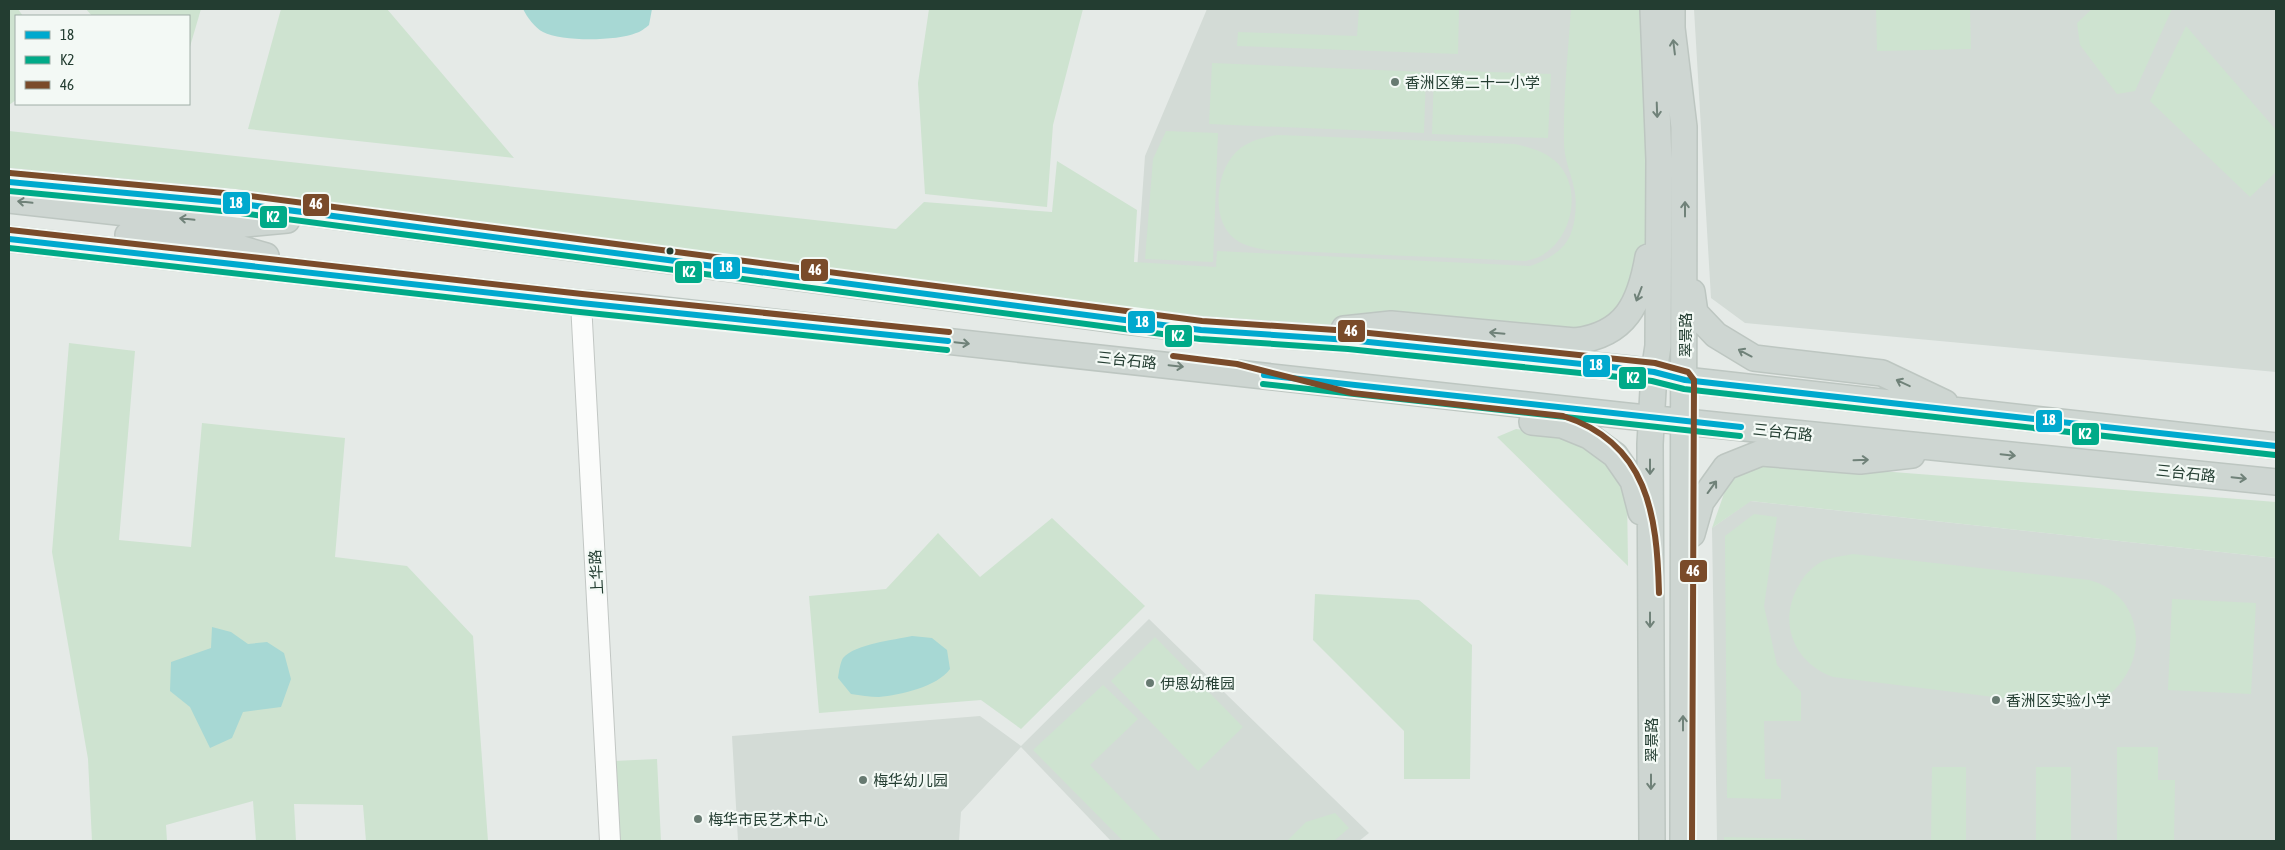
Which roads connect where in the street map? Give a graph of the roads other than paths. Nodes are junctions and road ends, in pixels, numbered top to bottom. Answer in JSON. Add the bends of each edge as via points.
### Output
{"nodes":[{"id":1,"x":1653,"y":9,"type":"edge"},
{"id":2,"x":1672,"y":9,"type":"edge"},
{"id":3,"x":1659,"y":160,"type":"junction"},
{"id":4,"x":9,"y":182,"type":"edge"},
{"id":5,"x":9,"y":200,"type":"edge"},
{"id":6,"x":332,"y":216,"type":"junction"},
{"id":7,"x":9,"y":222,"type":"edge"},
{"id":8,"x":234,"y":235,"type":"junction"},
{"id":9,"x":9,"y":238,"type":"edge"},
{"id":10,"x":1685,"y":238,"type":"junction"},
{"id":11,"x":326,"y":274,"type":"junction"},
{"id":12,"x":581,"y":303,"type":"junction"},
{"id":13,"x":1290,"y":336,"type":"junction"},
{"id":14,"x":1235,"y":372,"type":"junction"},
{"id":15,"x":1654,"y":372,"type":"junction"},
{"id":16,"x":1685,"y":380,"type":"junction"},
{"id":17,"x":1963,"y":411,"type":"junction"},
{"id":18,"x":1652,"y":418,"type":"junction"},
{"id":19,"x":1685,"y":421,"type":"junction"},
{"id":20,"x":2276,"y":446,"type":"edge"},
{"id":21,"x":1959,"y":450,"type":"junction"},
{"id":22,"x":2276,"y":482,"type":"edge"},
{"id":23,"x":1650,"y":554,"type":"junction"},
{"id":24,"x":1684,"y":565,"type":"junction"},
{"id":25,"x":610,"y":841,"type":"edge"},
{"id":26,"x":1652,"y":841,"type":"edge"},
{"id":27,"x":1683,"y":841,"type":"edge"}],
"edges":[{"from":1,"to":3,"type":"main road","name":"翠景路","one_way":true},
{"from":10,"to":2,"type":"main road","name":"翠景路","one_way":true,"via":[[1684,127]]},
{"from":3,"to":13,"type":"main road","one_way":true,"via":[[1649,253],[1641,288],[1631,311],[1609,331],[1575,341],[1391,324]]},
{"from":3,"to":15,"type":"main road","name":"翠景路","via":[[1658,346]]},
{"from":4,"to":6,"type":"main road","via":[[234,203]]},
{"from":8,"to":5,"type":"main road","one_way":true},
{"from":6,"to":8,"type":"main road"},
{"from":6,"to":13,"type":"main road","via":[[1125,321]]},
{"from":7,"to":8,"type":"main road"},
{"from":8,"to":11,"type":"main road"},
{"from":9,"to":11,"type":"main road","name":"三台石路"},
{"from":10,"to":16,"type":"main road","name":"翠景路"},
{"from":17,"to":10,"type":"main road","one_way":true,"via":[[1882,373],[1754,358],[1719,339],[1695,313]]},
{"from":11,"to":12,"type":"main road","name":"三台石路"},
{"from":12,"to":14,"type":"main road","name":"三台石路","one_way":true},
{"from":12,"to":25,"type":"street","name":"上华路"},
{"from":13,"to":15,"type":"main road"},
{"from":14,"to":18,"type":"main road","name":"三台石路"},
{"from":14,"to":23,"type":"main road","via":[[1350,402],[1562,425],[1589,436],[1614,455],[1634,482]]},
{"from":15,"to":16,"type":"main road"},
{"from":15,"to":18,"type":"main road","name":"翠景路"},
{"from":16,"to":17,"type":"main road"},
{"from":16,"to":19,"type":"main road","name":"翠景路"},
{"from":17,"to":20,"type":"main road"},
{"from":18,"to":19,"type":"main road","name":"三台石路"},
{"from":18,"to":23,"type":"main road","name":"翠景路","one_way":true},
{"from":19,"to":21,"type":"main road","name":"三台石路"},
{"from":19,"to":24,"type":"main road","name":"翠景路"},
{"from":21,"to":22,"type":"main road","name":"三台石路","one_way":true},
{"from":24,"to":21,"type":"main road","one_way":true,"via":[[1701,502],[1726,467],[1761,453],[1860,461]]},
{"from":23,"to":26,"type":"main road","name":"翠景路","one_way":true},
{"from":27,"to":24,"type":"main road","name":"翠景路","one_way":true}]}
